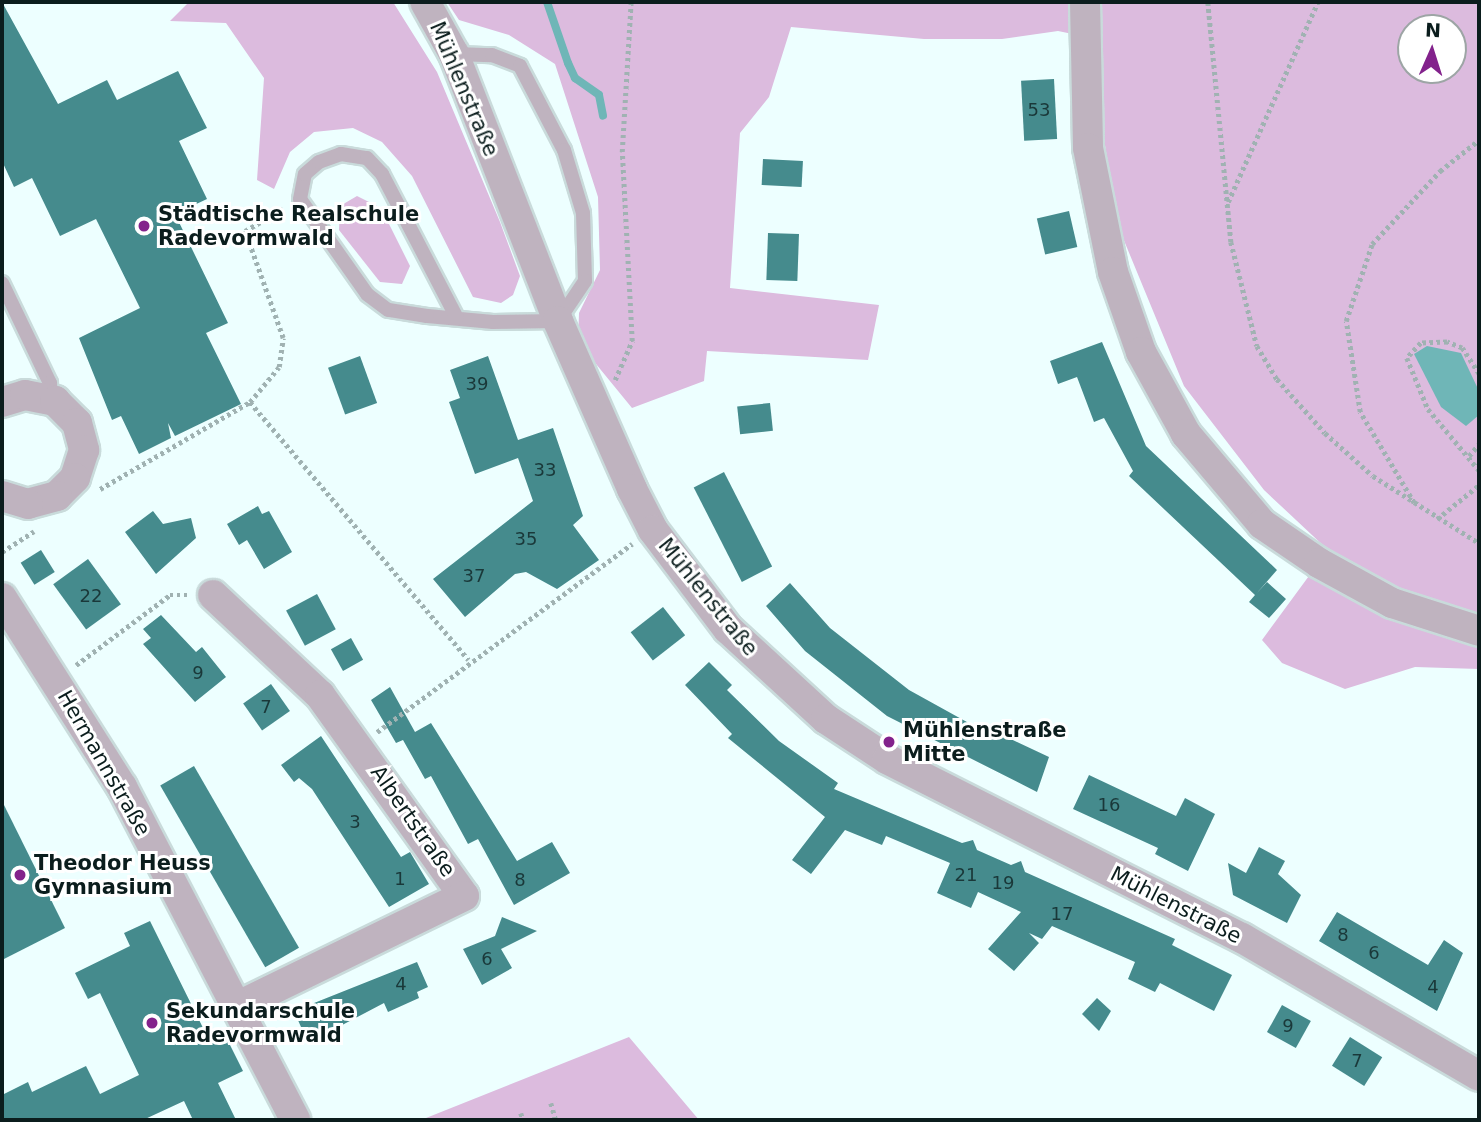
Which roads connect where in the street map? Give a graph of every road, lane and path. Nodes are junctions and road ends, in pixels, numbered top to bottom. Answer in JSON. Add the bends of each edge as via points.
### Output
{"nodes":[{"id":1,"x":425,"y":2,"type":"edge"},
{"id":2,"x":631,"y":2,"type":"edge"},
{"id":3,"x":1085,"y":2,"type":"edge"},
{"id":4,"x":1208,"y":2,"type":"edge"},
{"id":5,"x":1318,"y":2,"type":"edge"},
{"id":6,"x":454,"y":54,"type":"junction"},
{"id":7,"x":1479,"y":140,"type":"edge"},
{"id":8,"x":300,"y":199,"type":"junction"},
{"id":9,"x":1227,"y":203,"type":"junction"},
{"id":10,"x":2,"y":283,"type":"edge"},
{"id":11,"x":457,"y":318,"type":"junction"},
{"id":12,"x":558,"y":321,"type":"junction"},
{"id":13,"x":1479,"y":374,"type":"edge"},
{"id":14,"x":51,"y":399,"type":"junction"},
{"id":15,"x":2,"y":402,"type":"edge"},
{"id":16,"x":250,"y":402,"type":"junction"},
{"id":17,"x":594,"y":405,"type":"junction"},
{"id":18,"x":1479,"y":444,"type":"edge"},
{"id":19,"x":1469,"y":456,"type":"junction"},
{"id":20,"x":1479,"y":470,"type":"edge"},
{"id":21,"x":1479,"y":485,"type":"edge"},
{"id":22,"x":95,"y":493,"type":"dead end"},
{"id":23,"x":2,"y":497,"type":"edge"},
{"id":24,"x":1416,"y":505,"type":"junction"},
{"id":25,"x":1437,"y":519,"type":"junction"},
{"id":26,"x":48,"y":522,"type":"dead end"},
{"id":27,"x":653,"y":530,"type":"junction"},
{"id":28,"x":1479,"y":543,"type":"edge"},
{"id":29,"x":2,"y":552,"type":"edge"},
{"id":30,"x":213,"y":595,"type":"joint"},
{"id":31,"x":2,"y":598,"type":"edge"},
{"id":32,"x":1479,"y":632,"type":"edge"},
{"id":33,"x":469,"y":660,"type":"junction"},
{"id":34,"x":56,"y":680,"type":"junction"},
{"id":35,"x":360,"y":745,"type":"junction"},
{"id":36,"x":236,"y":1007,"type":"junction"},
{"id":37,"x":1479,"y":1076,"type":"edge"},
{"id":38,"x":551,"y":1103,"type":"dead end"},
{"id":39,"x":521,"y":1113,"type":"dead end"},
{"id":40,"x":295,"y":1120,"type":"edge"},
{"id":41,"x":523,"y":1120,"type":"edge"},
{"id":42,"x":556,"y":1120,"type":"edge"}],
"edges":[{"from":1,"to":6,"type":"street","name":"Mühlenstraße"},
{"from":2,"to":17,"type":"path","via":[[622,152],[632,341],[623,369]]},
{"from":3,"to":32,"type":"street","via":[[1088,149],[1113,272],[1141,352],[1186,433],[1262,524],[1392,603]]},
{"from":4,"to":9,"type":"path"},
{"from":5,"to":9,"type":"path"},
{"from":6,"to":12,"type":"street","name":"Mühlenstraße"},
{"from":6,"to":12,"type":"lane","via":[[492,55],[520,66],[564,150],[583,213],[586,252],[584,281]]},
{"from":7,"to":24,"type":"path","via":[[1440,171],[1372,244],[1346,321],[1360,412]]},
{"from":8,"to":11,"type":"lane","via":[[367,294],[388,310]]},
{"from":8,"to":11,"type":"lane","via":[[305,174],[319,162],[341,154],[367,158],[382,174]]},
{"from":8,"to":16,"type":"path","via":[[245,231],[285,358]]},
{"from":9,"to":24,"type":"path","via":[[1243,304],[1277,379],[1325,433]]},
{"from":10,"to":14,"type":"lane","via":[[50,383]]},
{"from":11,"to":12,"type":"lane"},
{"from":12,"to":17,"type":"street","name":"Mühlenstraße"},
{"from":13,"to":19,"type":"path","via":[[1462,348],[1447,342],[1421,343],[1407,358],[1428,409]]},
{"from":14,"to":15,"type":"street","via":[[25,395]]},
{"from":14,"to":23,"type":"street","via":[[70,413],[82,433],[79,472],[52,499],[22,503]]},
{"from":16,"to":22,"type":"path"},
{"from":16,"to":33,"type":"path"},
{"from":17,"to":27,"type":"street","name":"Mühlenstraße"},
{"from":18,"to":19,"type":"path"},
{"from":19,"to":20,"type":"path"},
{"from":21,"to":25,"type":"path"},
{"from":24,"to":25,"type":"path"},
{"from":25,"to":28,"type":"path"},
{"from":26,"to":29,"type":"path"},
{"from":27,"to":33,"type":"path"},
{"from":27,"to":37,"type":"street","name":"Mühlenstraße","via":[[728,629],[782,682],[848,733],[1242,938]]},
{"from":30,"to":34,"type":"path","via":[[170,595]]},
{"from":30,"to":35,"type":"street","name":"Albertstraße","via":[[320,695]]},
{"from":31,"to":34,"type":"street","name":"Hermannstraße"},
{"from":33,"to":35,"type":"path"},
{"from":34,"to":36,"type":"street","name":"Hermannstraße","via":[[122,787]]},
{"from":35,"to":36,"type":"street","name":"Albertstraße","via":[[464,896]]},
{"from":36,"to":40,"type":"street","name":"Hermannstraße"},
{"from":38,"to":42,"type":"path"},
{"from":39,"to":41,"type":"path"}]}
